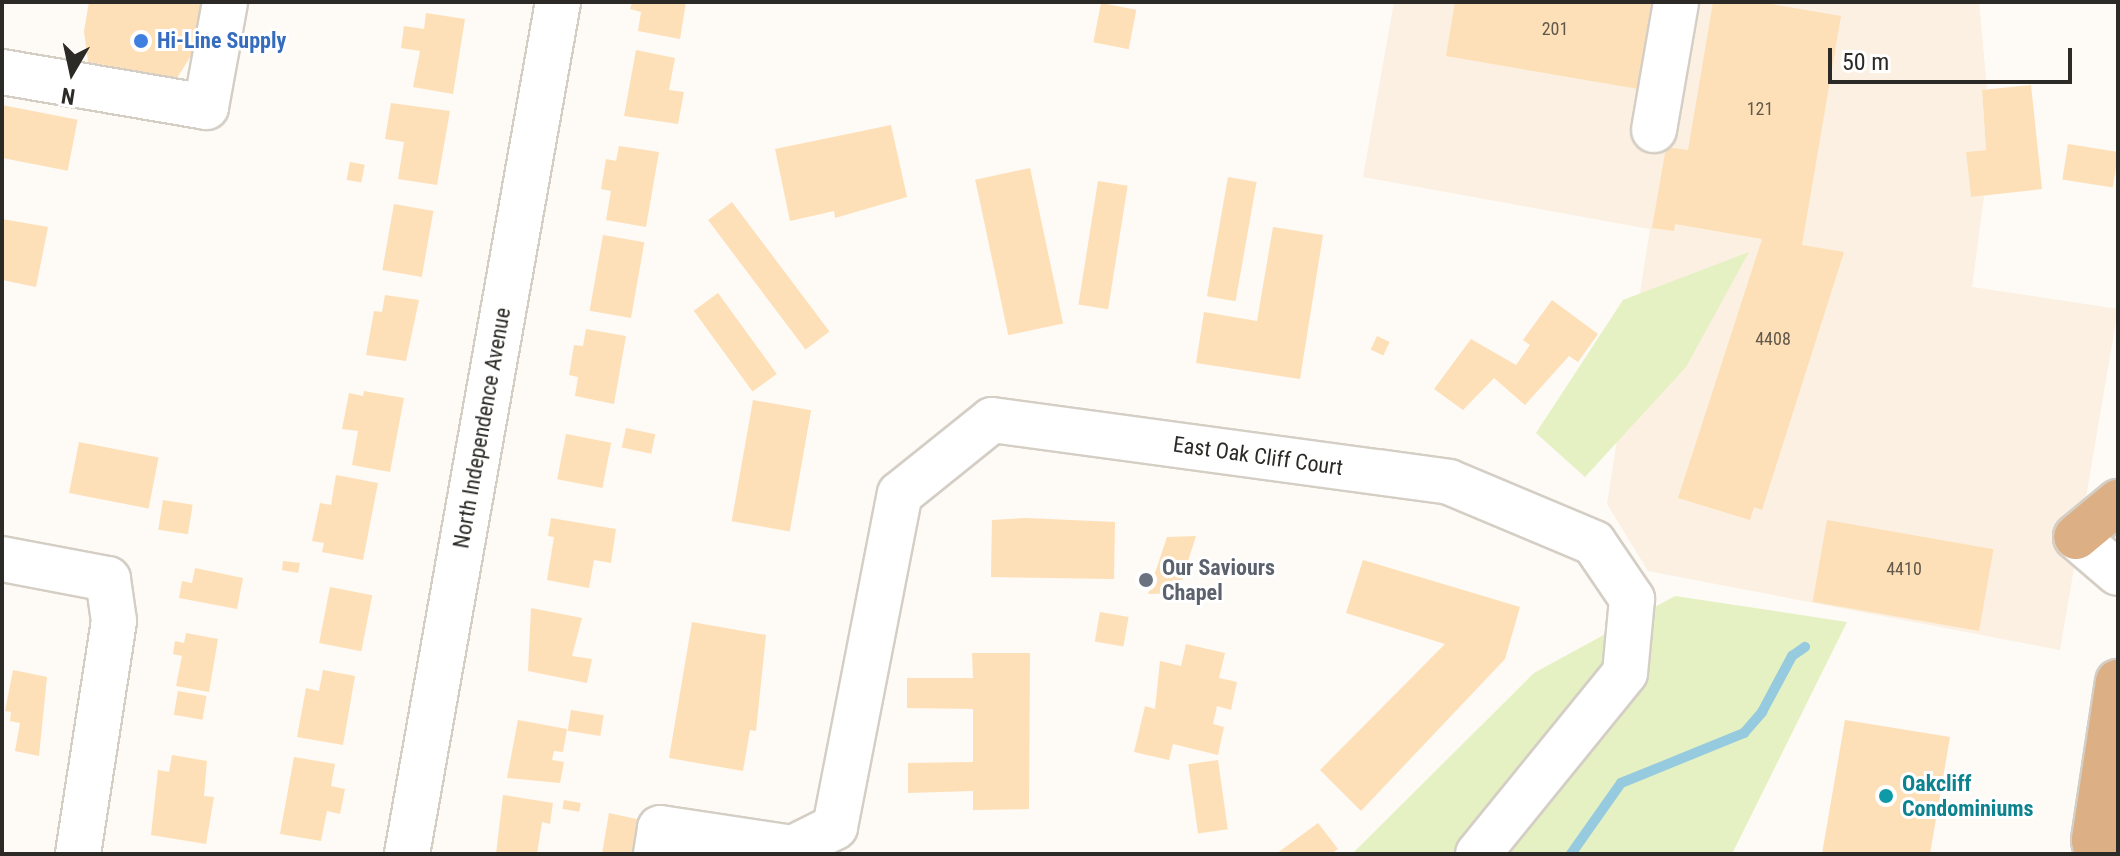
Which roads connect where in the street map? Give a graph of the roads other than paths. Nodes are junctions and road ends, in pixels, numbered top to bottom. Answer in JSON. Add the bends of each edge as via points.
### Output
{"nodes":[{"id":1,"x":225,"y":2,"type":"edge"},
{"id":2,"x":558,"y":2,"type":"edge"},
{"id":3,"x":1676,"y":2,"type":"edge"},
{"id":4,"x":2,"y":72,"type":"edge"},
{"id":5,"x":1654,"y":130,"type":"dead end"},
{"id":6,"x":2118,"y":502,"type":"edge"},
{"id":7,"x":2076,"y":537,"type":"joint"},
{"id":8,"x":2,"y":559,"type":"edge"},
{"id":9,"x":2118,"y":573,"type":"edge"},
{"id":10,"x":2118,"y":682,"type":"edge"},
{"id":11,"x":78,"y":854,"type":"edge"},
{"id":12,"x":407,"y":854,"type":"edge"},
{"id":13,"x":656,"y":854,"type":"edge"},
{"id":14,"x":1478,"y":854,"type":"edge"},
{"id":15,"x":2097,"y":854,"type":"edge"}],
"edges":[{"from":1,"to":4,"type":"street","via":[[206,107]]},
{"from":2,"to":12,"type":"street","name":"North Independence Avenue"},
{"from":3,"to":5,"type":"street"},
{"from":6,"to":7,"type":"main road"},
{"from":7,"to":9,"type":"street"},
{"from":8,"to":11,"type":"street","via":[[108,579],[114,621]]},
{"from":10,"to":15,"type":"main road","via":[[2094,840]]},
{"from":13,"to":14,"type":"street","name":"East Oak Cliff Court","via":[[660,828],[793,848],[835,827],[900,494],[992,420],[1449,482],[1594,543],[1632,599],[1625,673]]}]}
